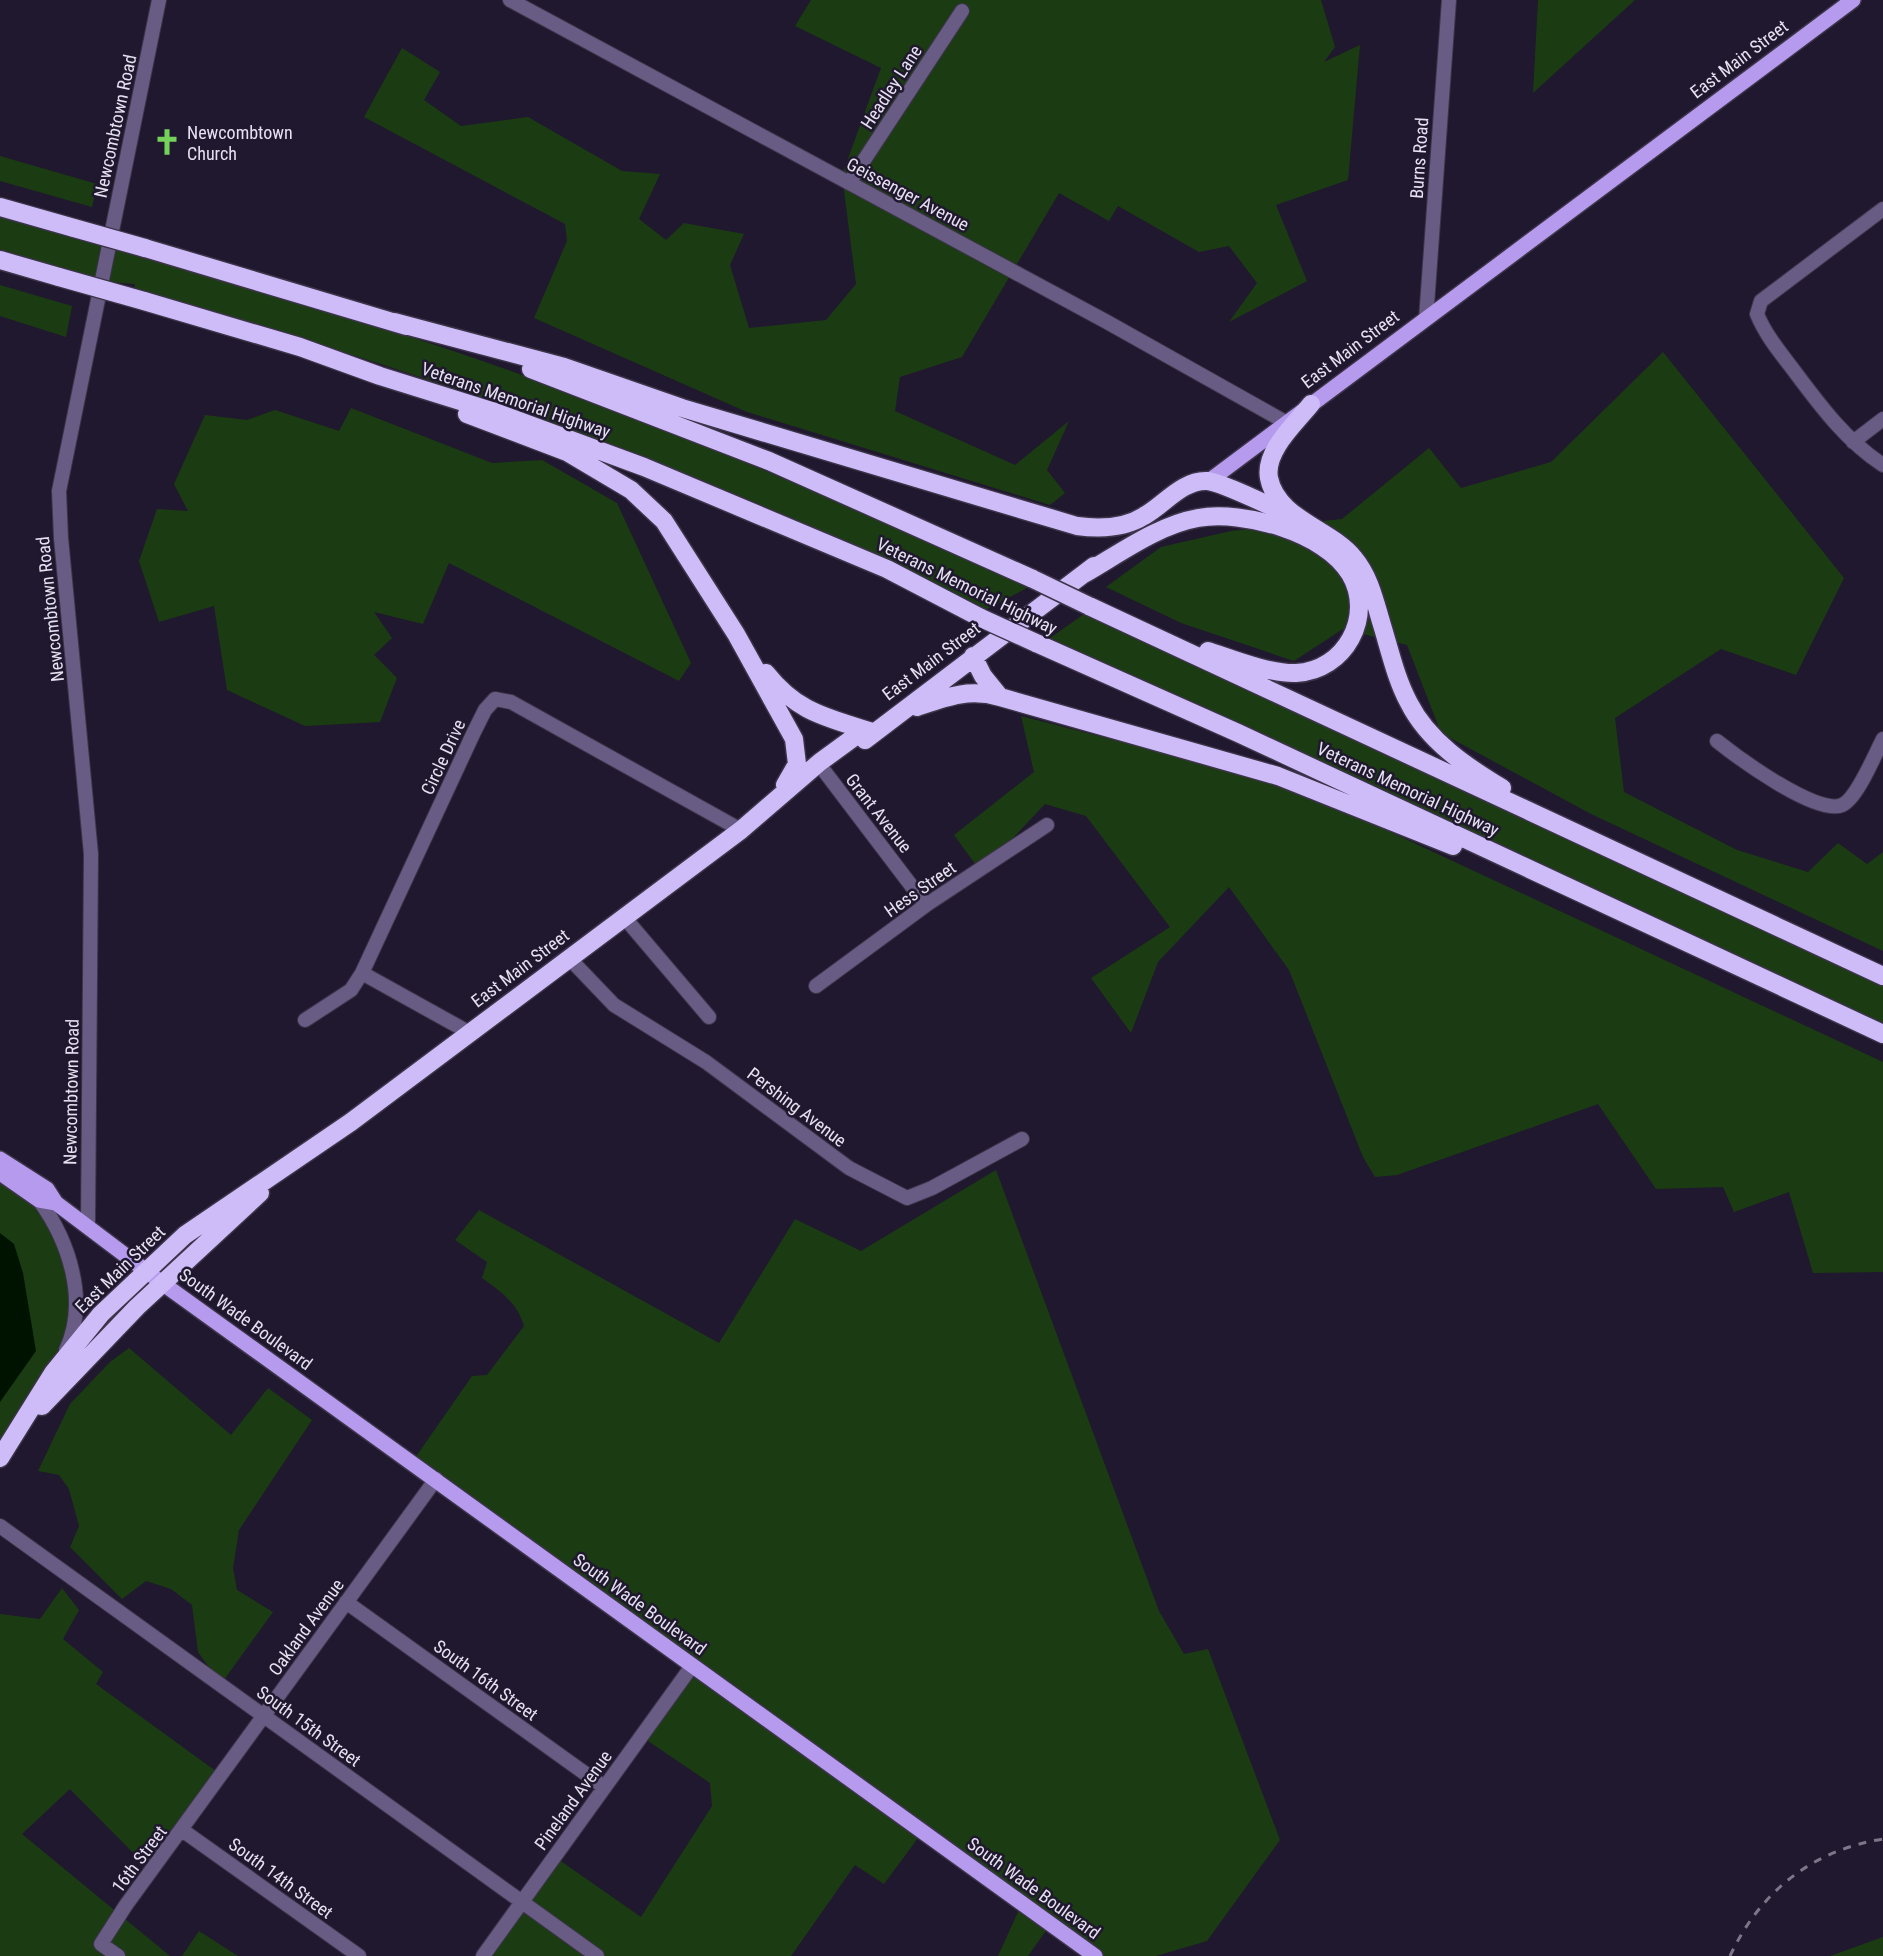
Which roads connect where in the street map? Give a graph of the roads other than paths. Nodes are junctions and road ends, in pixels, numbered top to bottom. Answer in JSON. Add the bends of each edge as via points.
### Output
{"nodes":[{"id":1,"x":159,"y":0,"type":"edge"},
{"id":2,"x":510,"y":0,"type":"edge"},
{"id":3,"x":1449,"y":0,"type":"edge"},
{"id":4,"x":1853,"y":0,"type":"edge"},
{"id":5,"x":962,"y":11,"type":"dead end"},
{"id":6,"x":849,"y":183,"type":"junction"},
{"id":7,"x":0,"y":207,"type":"edge"},
{"id":8,"x":1883,"y":209,"type":"edge"},
{"id":9,"x":0,"y":260,"type":"edge"},
{"id":10,"x":1426,"y":319,"type":"junction"},
{"id":11,"x":394,"y":322,"type":"junction"},
{"id":12,"x":380,"y":376,"type":"junction"},
{"id":13,"x":1311,"y":404,"type":"junction"},
{"id":14,"x":1883,"y":419,"type":"edge"},
{"id":15,"x":1287,"y":423,"type":"junction"},
{"id":16,"x":1853,"y":442,"type":"junction"},
{"id":17,"x":1883,"y":465,"type":"edge"},
{"id":18,"x":1209,"y":481,"type":"junction"},
{"id":19,"x":1305,"y":522,"type":"junction"},
{"id":20,"x":1084,"y":574,"type":"junction"},
{"id":21,"x":1135,"y":628,"type":"junction"},
{"id":22,"x":736,"y":634,"type":"junction"},
{"id":23,"x":973,"y":656,"type":"junction"},
{"id":24,"x":1000,"y":697,"type":"junction"},
{"id":25,"x":896,"y":714,"type":"junction"},
{"id":26,"x":872,"y":732,"type":"junction"},
{"id":27,"x":1883,"y":739,"type":"edge"},
{"id":28,"x":1717,"y":741,"type":"dead end"},
{"id":29,"x":825,"y":772,"type":"junction"},
{"id":30,"x":777,"y":801,"type":"junction"},
{"id":31,"x":1047,"y":825,"type":"dead end"},
{"id":32,"x":741,"y":830,"type":"junction"},
{"id":33,"x":1684,"y":885,"type":"junction"},
{"id":34,"x":926,"y":905,"type":"junction"},
{"id":35,"x":624,"y":917,"type":"junction"},
{"id":36,"x":1656,"y":929,"type":"junction"},
{"id":37,"x":569,"y":958,"type":"junction"},
{"id":38,"x":362,"y":973,"type":"junction"},
{"id":39,"x":1883,"y":976,"type":"edge"},
{"id":40,"x":816,"y":986,"type":"dead end"},
{"id":41,"x":709,"y":1017,"type":"dead end"},
{"id":42,"x":305,"y":1020,"type":"dead end"},
{"id":43,"x":470,"y":1033,"type":"junction"},
{"id":44,"x":1883,"y":1034,"type":"edge"},
{"id":45,"x":1022,"y":1139,"type":"dead end"},
{"id":46,"x":0,"y":1159,"type":"edge"},
{"id":47,"x":286,"y":1166,"type":"junction"},
{"id":48,"x":0,"y":1173,"type":"edge"},
{"id":49,"x":39,"y":1200,"type":"junction"},
{"id":50,"x":56,"y":1203,"type":"junction"},
{"id":51,"x":88,"y":1225,"type":"junction"},
{"id":52,"x":146,"y":1271,"type":"junction"},
{"id":53,"x":162,"y":1283,"type":"junction"},
{"id":54,"x":53,"y":1373,"type":"junction"},
{"id":55,"x":16,"y":1434,"type":"junction"},
{"id":56,"x":0,"y":1458,"type":"edge"},
{"id":57,"x":436,"y":1479,"type":"junction"},
{"id":58,"x":0,"y":1526,"type":"edge"},
{"id":59,"x":346,"y":1602,"type":"junction"},
{"id":60,"x":692,"y":1666,"type":"junction"},
{"id":61,"x":264,"y":1716,"type":"junction"},
{"id":62,"x":604,"y":1788,"type":"junction"},
{"id":63,"x":207,"y":1796,"type":"joint"},
{"id":64,"x":182,"y":1830,"type":"junction"},
{"id":65,"x":522,"y":1902,"type":"junction"},
{"id":66,"x":118,"y":1956,"type":"edge"},
{"id":67,"x":359,"y":1956,"type":"edge"},
{"id":68,"x":483,"y":1956,"type":"edge"},
{"id":69,"x":597,"y":1956,"type":"edge"},
{"id":70,"x":1095,"y":1956,"type":"edge"}],
"edges":[{"from":1,"to":51,"type":"street","name":"Newcombtown Road","via":[[59,491],[91,854]]},
{"from":2,"to":6,"type":"street","name":"Geissenger Avenue"},
{"from":3,"to":10,"type":"street","name":"Burns Road"},
{"from":4,"to":10,"type":"main road","name":"East Main Street"},
{"from":5,"to":6,"type":"street","name":"Headley Lane"},
{"from":6,"to":15,"type":"street","name":"Geissenger Avenue"},
{"from":7,"to":11,"type":"highway","name":"Veterans Memorial Highway","bridge":true},
{"from":8,"to":16,"type":"street","via":[[1761,302],[1757,314],[1765,332]]},
{"from":9,"to":12,"type":"highway","name":"Veterans Memorial Highway","bridge":true,"via":[[300,347]]},
{"from":10,"to":13,"type":"main road","name":"East Main Street"},
{"from":11,"to":18,"type":"highway","via":[[564,367],[682,408],[1077,526],[1131,523],[1190,483]]},
{"from":11,"to":21,"type":"highway","name":"Veterans Memorial Highway","bridge":true,"via":[[588,390],[769,461]]},
{"from":12,"to":22,"type":"highway","via":[[567,452],[631,490],[664,521]]},
{"from":12,"to":36,"type":"highway","name":"Veterans Memorial Highway","bridge":true,"via":[[492,411],[644,467],[887,569],[981,618],[1238,733]]},
{"from":13,"to":15,"type":"main road","name":"East Main Street"},
{"from":13,"to":19,"type":"highway","via":[[1275,452],[1269,469],[1276,494]]},
{"from":14,"to":16,"type":"street"},
{"from":15,"to":18,"type":"main road","name":"East Main Street"},
{"from":16,"to":17,"type":"street"},
{"from":18,"to":19,"type":"highway"},
{"from":18,"to":20,"type":"highway","name":"East Main Street"},
{"from":19,"to":33,"type":"highway","via":[[1333,538],[1360,566],[1402,690],[1436,739],[1498,786]]},
{"from":20,"to":21,"type":"highway","via":[[1162,530],[1186,521],[1209,516],[1259,520],[1288,530],[1332,554],[1351,576],[1359,602],[1357,625],[1342,651],[1321,667],[1301,673],[1244,663]]},
{"from":20,"to":23,"type":"highway","name":"East Main Street"},
{"from":21,"to":33,"type":"highway","name":"Veterans Memorial Highway"},
{"from":22,"to":26,"type":"highway","via":[[776,685],[798,705]]},
{"from":22,"to":30,"type":"highway","via":[[796,745],[797,764]]},
{"from":23,"to":24,"type":"highway"},
{"from":23,"to":25,"type":"highway","name":"East Main Street"},
{"from":24,"to":25,"type":"highway","via":[[977,692],[946,696]]},
{"from":24,"to":36,"type":"highway","via":[[1307,786]]},
{"from":25,"to":26,"type":"highway","name":"East Main Street"},
{"from":26,"to":29,"type":"highway","name":"East Main Street"},
{"from":26,"to":30,"type":"highway","name":"East Main Street","via":[[857,735],[792,784]]},
{"from":27,"to":28,"type":"street","via":[[1848,801],[1834,807],[1770,779]]},
{"from":29,"to":30,"type":"highway","name":"East Main Street"},
{"from":29,"to":34,"type":"street","name":"Grant Avenue"},
{"from":30,"to":32,"type":"highway","name":"East Main Street"},
{"from":31,"to":34,"type":"street","name":"Hess Street"},
{"from":32,"to":35,"type":"highway","name":"East Main Street"},
{"from":32,"to":38,"type":"street","name":"Circle Drive","via":[[511,702],[495,699],[474,732]]},
{"from":33,"to":39,"type":"highway","name":"Veterans Memorial Highway"},
{"from":34,"to":40,"type":"street","name":"Hess Street"},
{"from":35,"to":37,"type":"highway","name":"East Main Street"},
{"from":35,"to":41,"type":"street"},
{"from":36,"to":44,"type":"highway","name":"Veterans Memorial Highway"},
{"from":37,"to":43,"type":"highway","name":"East Main Street"},
{"from":37,"to":45,"type":"street","name":"Pershing Avenue","via":[[614,1005],[706,1062],[849,1168],[907,1197],[932,1188]]},
{"from":38,"to":42,"type":"street","via":[[351,990]]},
{"from":38,"to":43,"type":"street"},
{"from":43,"to":47,"type":"highway","name":"East Main Street"},
{"from":46,"to":50,"type":"main road","via":[[47,1189]]},
{"from":47,"to":52,"type":"highway","name":"East Main Street","via":[[185,1235]]},
{"from":47,"to":53,"type":"highway","name":"East Main Street"},
{"from":48,"to":49,"type":"main road"},
{"from":49,"to":50,"type":"main road"},
{"from":49,"to":54,"type":"street","via":[[62,1236],[75,1292],[74,1333]]},
{"from":50,"to":51,"type":"main road","name":"South Wade Boulevard"},
{"from":51,"to":52,"type":"main road","name":"South Wade Boulevard"},
{"from":52,"to":53,"type":"main road","name":"South Wade Boulevard"},
{"from":52,"to":54,"type":"highway","name":"East Main Street","via":[[101,1314]]},
{"from":53,"to":55,"type":"highway","name":"East Main Street"},
{"from":53,"to":57,"type":"main road","name":"South Wade Boulevard"},
{"from":54,"to":55,"type":"highway","name":"East Main Street"},
{"from":55,"to":56,"type":"highway","name":"East Main Street"},
{"from":57,"to":59,"type":"street","name":"Oakland Avenue"},
{"from":57,"to":60,"type":"main road","name":"South Wade Boulevard"},
{"from":58,"to":61,"type":"street","name":"South 15th Street"},
{"from":59,"to":61,"type":"street","name":"Oakland Avenue"},
{"from":59,"to":62,"type":"street","name":"South 16th Street"},
{"from":60,"to":62,"type":"street","name":"Pineland Avenue"},
{"from":60,"to":70,"type":"main road","name":"South Wade Boulevard"},
{"from":61,"to":63,"type":"street","name":"Oakland Avenue"},
{"from":61,"to":65,"type":"street","name":"South 15th Street"},
{"from":62,"to":65,"type":"street","name":"Pineland Avenue"},
{"from":63,"to":64,"type":"street","name":"16th Street"},
{"from":64,"to":66,"type":"street","name":"16th Street","via":[[101,1944]]},
{"from":64,"to":67,"type":"street","name":"South 14th Street"},
{"from":65,"to":68,"type":"street","name":"Pineland Avenue"},
{"from":65,"to":69,"type":"street","name":"South 15th Street"}]}
